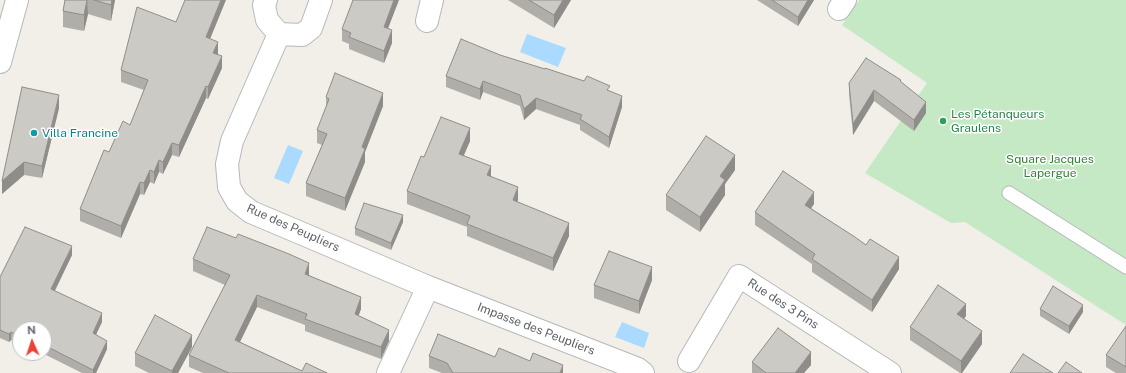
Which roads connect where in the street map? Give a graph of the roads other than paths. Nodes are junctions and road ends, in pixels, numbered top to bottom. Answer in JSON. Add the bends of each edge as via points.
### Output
{"nodes":[{"id":1,"x":17,"y":0,"type":"edge"},
{"id":2,"x":266,"y":0,"type":"edge"},
{"id":3,"x":321,"y":0,"type":"edge"},
{"id":4,"x":432,"y":0,"type":"edge"},
{"id":5,"x":427,"y":22,"type":"dead end"},
{"id":6,"x":5,"y":28,"type":"edge"},
{"id":7,"x":279,"y":34,"type":"junction"},
{"id":8,"x":0,"y":62,"type":"edge"},
{"id":9,"x":1009,"y":193,"type":"dead end"},
{"id":10,"x":1126,"y":268,"type":"edge"},
{"id":11,"x":428,"y":287,"type":"junction"},
{"id":12,"x":689,"y":361,"type":"dead end"},
{"id":13,"x":388,"y":373,"type":"edge"},
{"id":14,"x":643,"y":373,"type":"edge"},
{"id":15,"x":890,"y":373,"type":"edge"}],
"edges":[{"from":1,"to":6,"type":"street"},
{"from":2,"to":7,"type":"street","via":[[264,5],[267,20]]},
{"from":3,"to":7,"type":"street","via":[[311,28],[302,35]]},
{"from":4,"to":5,"type":"street"},
{"from":6,"to":8,"type":"street"},
{"from":7,"to":11,"type":"street","name":"Rue des Peupliers","via":[[232,141],[226,164],[229,187],[237,201],[251,212]]},
{"from":9,"to":10,"type":"lane"},
{"from":11,"to":13,"type":"street"},
{"from":11,"to":14,"type":"street","name":"Impasse des Peupliers"},
{"from":12,"to":15,"type":"street","name":"Rue des 3 Pins","via":[[739,276]]}]}
